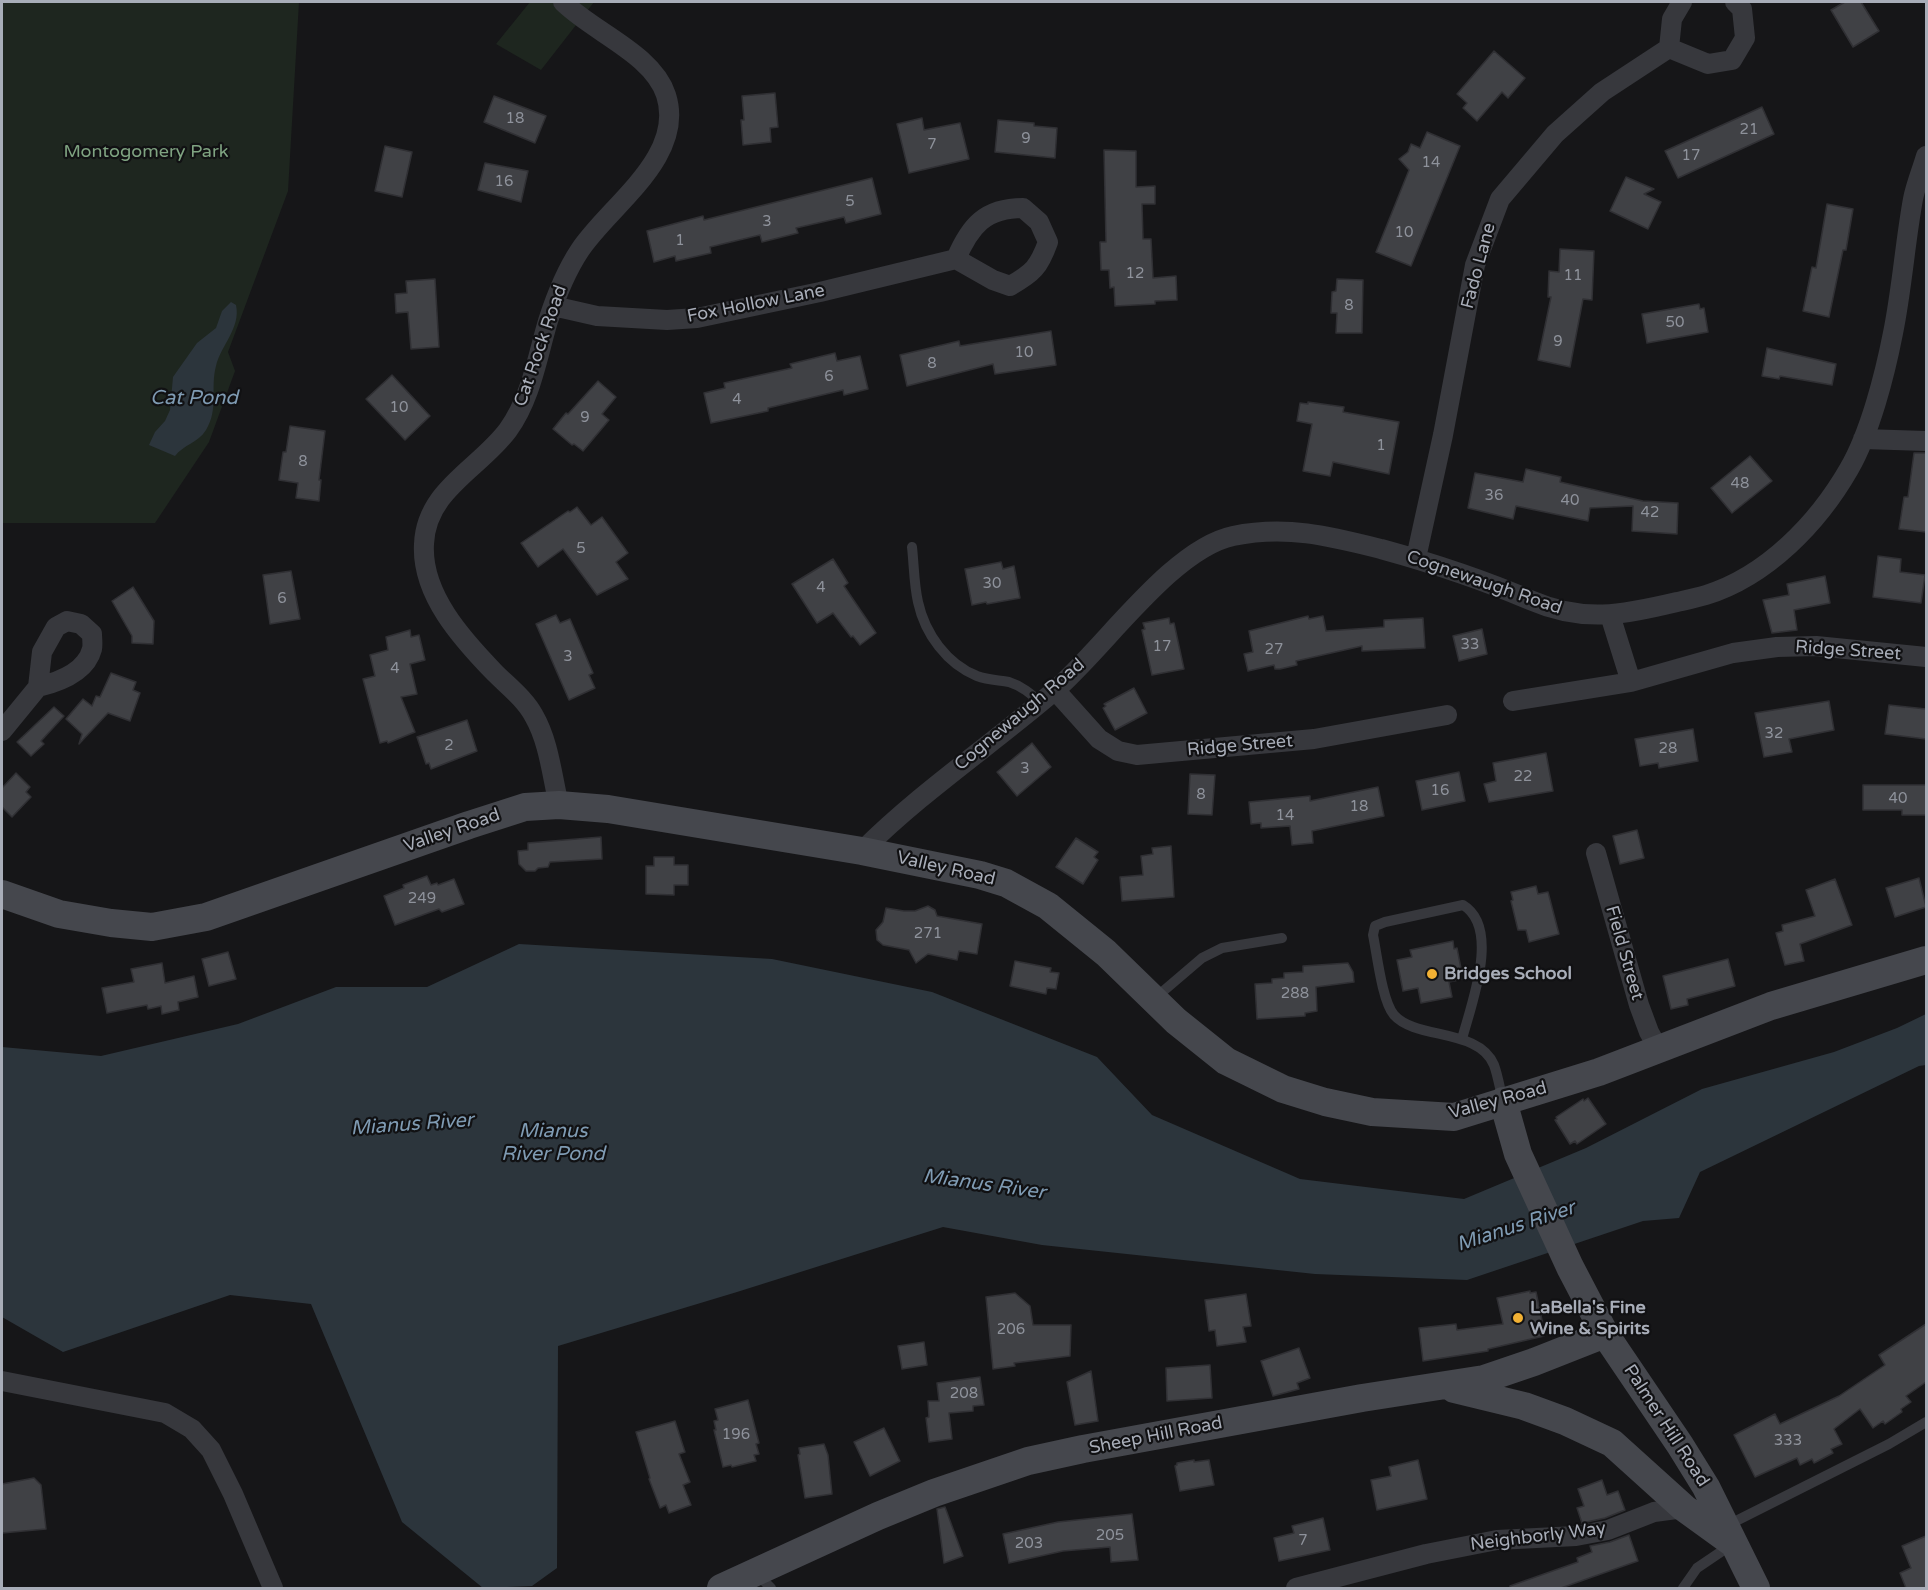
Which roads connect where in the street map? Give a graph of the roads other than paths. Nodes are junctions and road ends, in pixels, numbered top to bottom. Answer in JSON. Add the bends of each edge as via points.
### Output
{"nodes":[{"id":1,"x":563,"y":2,"type":"edge"},
{"id":2,"x":1682,"y":2,"type":"edge"},
{"id":3,"x":1735,"y":2,"type":"edge"},
{"id":4,"x":1669,"y":48,"type":"junction"},
{"id":5,"x":1926,"y":156,"type":"edge"},
{"id":6,"x":956,"y":259,"type":"junction"},
{"id":7,"x":553,"y":306,"type":"junction"},
{"id":8,"x":1863,"y":439,"type":"junction"},
{"id":9,"x":1926,"y":441,"type":"edge"},
{"id":10,"x":912,"y":547,"type":"dead end"},
{"id":11,"x":1416,"y":558,"type":"junction"},
{"id":12,"x":1610,"y":615,"type":"junction"},
{"id":13,"x":1926,"y":657,"type":"edge"},
{"id":14,"x":1630,"y":682,"type":"junction"},
{"id":15,"x":38,"y":687,"type":"dead end"},
{"id":16,"x":1048,"y":696,"type":"junction"},
{"id":17,"x":1513,"y":701,"type":"dead end"},
{"id":18,"x":1448,"y":716,"type":"dead end"},
{"id":19,"x":2,"y":731,"type":"edge"},
{"id":20,"x":559,"y":805,"type":"junction"},
{"id":21,"x":862,"y":851,"type":"junction"},
{"id":22,"x":1596,"y":853,"type":"dead end"},
{"id":23,"x":2,"y":894,"type":"edge"},
{"id":24,"x":1282,"y":938,"type":"dead end"},
{"id":25,"x":1926,"y":960,"type":"edge"},
{"id":26,"x":1154,"y":999,"type":"junction"},
{"id":27,"x":1462,"y":1039,"type":"junction"},
{"id":28,"x":1659,"y":1050,"type":"junction"},
{"id":29,"x":1503,"y":1101,"type":"junction"},
{"id":30,"x":1605,"y":1334,"type":"junction"},
{"id":31,"x":2,"y":1381,"type":"edge"},
{"id":32,"x":1437,"y":1386,"type":"junction"},
{"id":33,"x":1926,"y":1422,"type":"edge"},
{"id":34,"x":1684,"y":1508,"type":"junction"},
{"id":35,"x":1730,"y":1535,"type":"junction"},
{"id":36,"x":764,"y":1581,"type":"edge"},
{"id":37,"x":273,"y":1588,"type":"edge"},
{"id":38,"x":722,"y":1588,"type":"edge"},
{"id":39,"x":1296,"y":1588,"type":"edge"},
{"id":40,"x":1683,"y":1588,"type":"edge"},
{"id":41,"x":1756,"y":1588,"type":"edge"}],
"edges":[{"from":1,"to":7,"type":"street","name":"Cat Rock Road","via":[[653,73],[666,96],[669,116],[660,152],[582,246]]},
{"from":2,"to":4,"type":"street","via":[[1672,19]]},
{"from":3,"to":4,"type":"street","via":[[1742,9],[1745,38],[1732,60],[1708,64]]},
{"from":4,"to":11,"type":"street","name":"Fado Lane","via":[[1602,92],[1555,134],[1500,199],[1475,265]]},
{"from":5,"to":8,"type":"street","name":"Cognewaugh Road","via":[[1914,195],[1893,332]]},
{"from":6,"to":6,"type":"street","via":[[965,237],[984,218],[1005,208],[1023,208],[1039,222],[1048,242],[1030,275],[1010,286]]},
{"from":6,"to":7,"type":"street","name":"Fox Hollow Lane","via":[[697,318],[597,316]]},
{"from":7,"to":20,"type":"street","name":"Cat Rock Road","via":[[531,383],[518,412],[499,441],[459,476],[440,499],[425,531],[423,547],[434,593],[451,622],[534,715]]},
{"from":8,"to":9,"type":"street"},
{"from":8,"to":12,"type":"street","name":"Cognewaugh Road","via":[[1851,467],[1826,503],[1775,558],[1707,595]]},
{"from":10,"to":16,"type":"lane","via":[[918,603],[942,652],[974,675],[1010,682]]},
{"from":11,"to":12,"type":"street","name":"Cognewaugh Road","via":[[1480,578],[1546,607],[1577,615]]},
{"from":11,"to":16,"type":"street","name":"Cognewaugh Road","via":[[1321,534],[1272,530],[1229,537],[1205,547],[1161,581]]},
{"from":12,"to":14,"type":"street"},
{"from":13,"to":14,"type":"street","name":"Ridge Street","via":[[1816,646],[1777,647],[1733,653]]},
{"from":14,"to":17,"type":"street","name":"Ridge Street"},
{"from":15,"to":19,"type":"street"},
{"from":16,"to":18,"type":"street","name":"Ridge Street","via":[[1099,739],[1118,751],[1137,755],[1314,739]]},
{"from":16,"to":21,"type":"street","name":"Cognewaugh Road","via":[[894,819]]},
{"from":20,"to":21,"type":"main road","name":"Valley Road"},
{"from":20,"to":23,"type":"main road","name":"Valley Road","via":[[525,807],[206,917],[152,927],[59,914]]},
{"from":21,"to":26,"type":"main road","name":"Valley Road","via":[[980,874],[1006,883],[1048,906]]},
{"from":22,"to":28,"type":"street","name":"Field Street","via":[[1648,1032]]},
{"from":24,"to":26,"type":"lane","via":[[1222,948],[1202,958]]},
{"from":25,"to":28,"type":"main road","name":"Valley Road","via":[[1771,1006]]},
{"from":26,"to":29,"type":"main road","name":"Valley Road","via":[[1226,1061],[1283,1089],[1325,1102],[1372,1112],[1454,1117]]},
{"from":27,"to":27,"type":"lane","via":[[1405,1024],[1393,1014],[1375,946],[1375,926],[1463,905],[1471,910],[1476,917],[1482,967]]},
{"from":27,"to":29,"type":"lane","via":[[1494,1063]]},
{"from":28,"to":29,"type":"main road","name":"Valley Road"},
{"from":29,"to":30,"type":"main road","name":"Palmer Hill Road","via":[[1518,1154]]},
{"from":30,"to":32,"type":"main road","name":"Sheep Hill Road","via":[[1484,1378]]},
{"from":30,"to":35,"type":"main road","name":"Palmer Hill Road","via":[[1680,1445]]},
{"from":31,"to":37,"type":"street","via":[[165,1413],[192,1429],[211,1450]]},
{"from":32,"to":34,"type":"main road","via":[[1524,1406],[1612,1443]]},
{"from":32,"to":36,"type":"main road","name":"Sheep Hill Road","via":[[1028,1461],[916,1500]]},
{"from":33,"to":35,"type":"lane"},
{"from":34,"to":35,"type":"main road"},
{"from":34,"to":39,"type":"street","name":"Neighborly Way","via":[[1654,1512],[1608,1530],[1576,1536],[1497,1540],[1425,1554]]},
{"from":35,"to":40,"type":"lane"},
{"from":35,"to":41,"type":"main road","name":"Palmer Hill Road"},
{"from":36,"to":38,"type":"main road","name":"Sheep Hill Road"}]}
